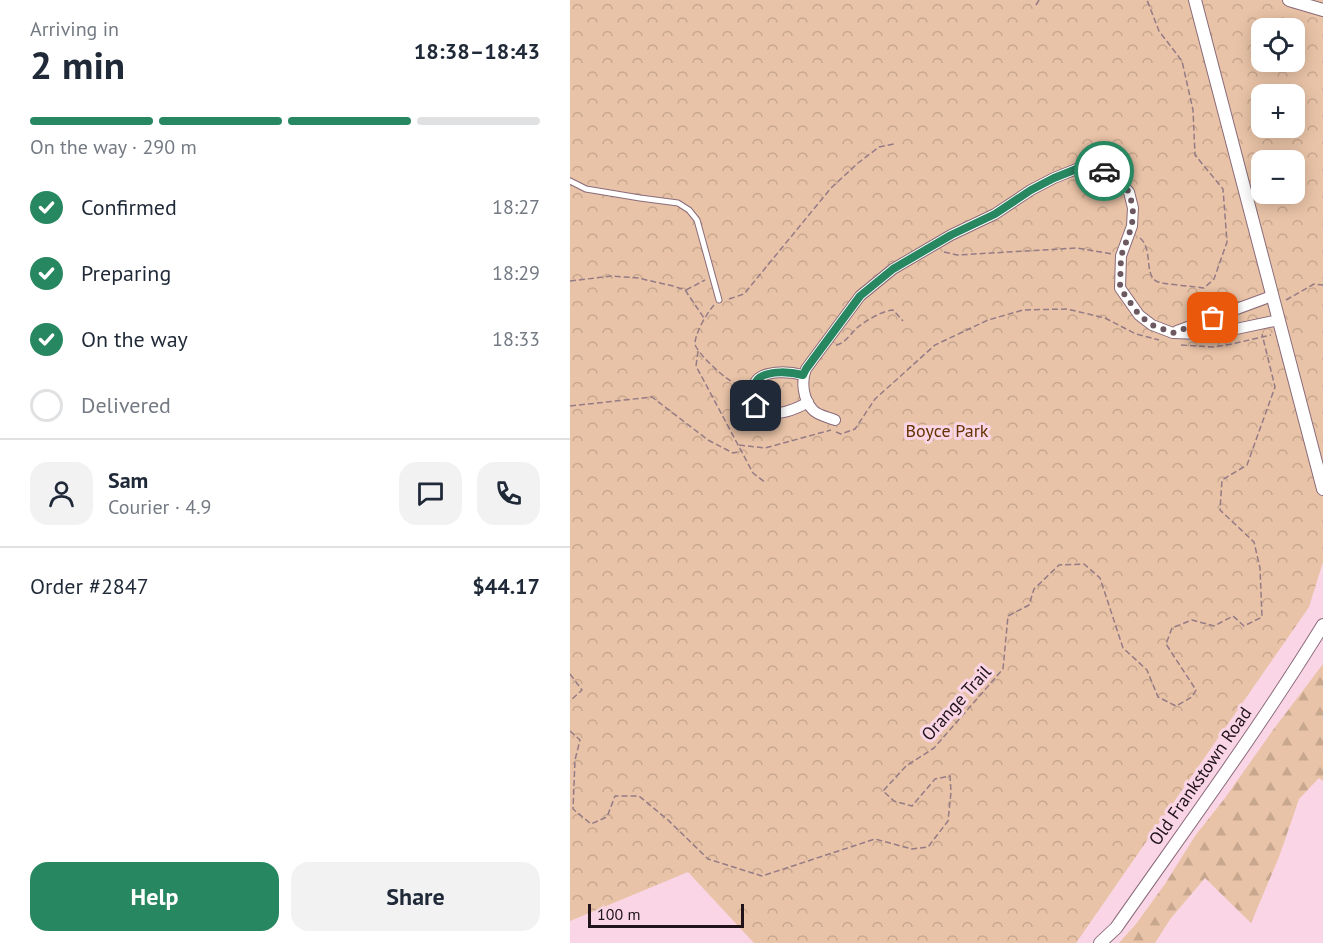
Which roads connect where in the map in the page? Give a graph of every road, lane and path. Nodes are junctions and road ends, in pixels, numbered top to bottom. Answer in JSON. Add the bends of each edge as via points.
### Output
{"nodes":[{"id":1,"x":1039,"y":0,"type":"edge"},
{"id":2,"x":1147,"y":0,"type":"edge"},
{"id":3,"x":1195,"y":0,"type":"edge"},
{"id":4,"x":1289,"y":0,"type":"edge"},
{"id":5,"x":1036,"y":5,"type":"dead end"},
{"id":6,"x":1323,"y":10,"type":"edge"},
{"id":7,"x":894,"y":144,"type":"dead end"},
{"id":8,"x":570,"y":181,"type":"edge"},
{"id":9,"x":1129,"y":233,"type":"junction"},
{"id":10,"x":930,"y":248,"type":"junction"},
{"id":11,"x":1121,"y":256,"type":"junction"},
{"id":12,"x":712,"y":276,"type":"junction"},
{"id":13,"x":570,"y":281,"type":"edge"},
{"id":14,"x":1323,"y":285,"type":"edge"},
{"id":15,"x":685,"y":290,"type":"junction"},
{"id":16,"x":719,"y":300,"type":"junction"},
{"id":17,"x":1274,"y":301,"type":"junction"},
{"id":18,"x":704,"y":318,"type":"junction"},
{"id":19,"x":1279,"y":320,"type":"junction"},
{"id":20,"x":903,"y":321,"type":"dead end"},
{"id":21,"x":1259,"y":324,"type":"junction"},
{"id":22,"x":1173,"y":333,"type":"junction"},
{"id":23,"x":1282,"y":335,"type":"junction"},
{"id":24,"x":1262,"y":336,"type":"junction"},
{"id":25,"x":1163,"y":341,"type":"dead end"},
{"id":26,"x":826,"y":342,"type":"junction"},
{"id":27,"x":1178,"y":344,"type":"dead end"},
{"id":28,"x":698,"y":350,"type":"junction"},
{"id":29,"x":803,"y":375,"type":"junction"},
{"id":30,"x":753,"y":389,"type":"junction"},
{"id":31,"x":808,"y":402,"type":"junction"},
{"id":32,"x":570,"y":406,"type":"edge"},
{"id":33,"x":835,"y":420,"type":"dead end"},
{"id":34,"x":739,"y":445,"type":"junction"},
{"id":35,"x":742,"y":451,"type":"junction"},
{"id":36,"x":766,"y":483,"type":"dead end"},
{"id":37,"x":1323,"y":489,"type":"edge"},
{"id":38,"x":1323,"y":625,"type":"edge"},
{"id":39,"x":570,"y":674,"type":"edge"},
{"id":40,"x":570,"y":701,"type":"edge"},
{"id":41,"x":570,"y":731,"type":"edge"},
{"id":42,"x":1100,"y":943,"type":"edge"}],
"edges":[{"from":1,"to":5,"type":"path"},
{"from":2,"to":9,"type":"path","via":[[1159,31],[1182,61],[1193,111],[1195,155],[1223,189],[1227,242],[1214,279],[1204,288],[1158,282],[1151,276],[1146,244]]},
{"from":3,"to":17,"type":"street"},
{"from":4,"to":6,"type":"street"},
{"from":7,"to":16,"type":"path","via":[[879,147],[831,188],[744,294]]},
{"from":8,"to":12,"type":"lane","via":[[586,189],[678,203],[689,210],[697,220]]},
{"from":9,"to":10,"type":"street","via":[[1133,208],[1129,192],[1110,171],[1079,168],[1031,190]]},
{"from":9,"to":11,"type":"street"},
{"from":10,"to":11,"type":"path","via":[[957,255],[1077,248]]},
{"from":10,"to":26,"type":"street","via":[[893,269],[860,296]]},
{"from":11,"to":22,"type":"street","via":[[1120,288],[1132,306],[1152,325]]},
{"from":12,"to":15,"type":"path"},
{"from":12,"to":16,"type":"lane"},
{"from":13,"to":15,"type":"path","via":[[612,276],[638,278]]},
{"from":14,"to":17,"type":"path","via":[[1314,284]]},
{"from":15,"to":18,"type":"path"},
{"from":16,"to":18,"type":"path"},
{"from":17,"to":19,"type":"street"},
{"from":17,"to":22,"type":"street"},
{"from":18,"to":28,"type":"path","via":[[695,344]]},
{"from":19,"to":21,"type":"street"},
{"from":19,"to":23,"type":"street"},
{"from":20,"to":26,"type":"path","via":[[893,310],[886,311],[859,327],[841,344],[832,346]]},
{"from":21,"to":22,"type":"street","via":[[1222,332]]},
{"from":21,"to":24,"type":"path","name":"Orange Trail"},
{"from":23,"to":24,"type":"path"},
{"from":23,"to":37,"type":"street"},
{"from":24,"to":27,"type":"path","via":[[1214,347]]},
{"from":24,"to":41,"type":"path","name":"Orange Trail","via":[[1275,387],[1247,465],[1221,480],[1220,510],[1254,542],[1260,568],[1262,617],[1244,626],[1233,616],[1214,626],[1192,620],[1172,628],[1167,644],[1196,690],[1176,705],[1158,697],[1147,670],[1123,648],[1100,578],[1084,564],[1059,565],[1034,589],[1029,606],[1008,616],[1003,669],[934,748],[906,766],[883,791],[894,801],[912,806],[935,779],[950,776],[948,821],[928,848],[912,849],[875,839],[762,876],[708,859],[639,796],[615,796],[607,817],[591,824],[573,809],[580,740]]},
{"from":25,"to":34,"type":"path","via":[[1136,334],[1105,318],[1067,309],[1023,310],[988,320],[934,345],[875,399],[855,429],[841,434],[832,430],[765,448]]},
{"from":26,"to":29,"type":"street"},
{"from":28,"to":30,"type":"path","via":[[731,381]]},
{"from":28,"to":34,"type":"path","via":[[696,366]]},
{"from":29,"to":30,"type":"street","via":[[760,377]]},
{"from":29,"to":31,"type":"street"},
{"from":30,"to":31,"type":"street","via":[[750,395],[765,413],[784,412]]},
{"from":31,"to":33,"type":"street","via":[[813,411]]},
{"from":32,"to":35,"type":"path","via":[[652,397],[708,440],[733,453]]},
{"from":34,"to":35,"type":"path"},
{"from":35,"to":36,"type":"path","via":[[753,473]]},
{"from":38,"to":42,"type":"street","name":"Old Frankstown Road","via":[[1223,776],[1116,928]]},
{"from":39,"to":40,"type":"path","via":[[582,690]]}]}
